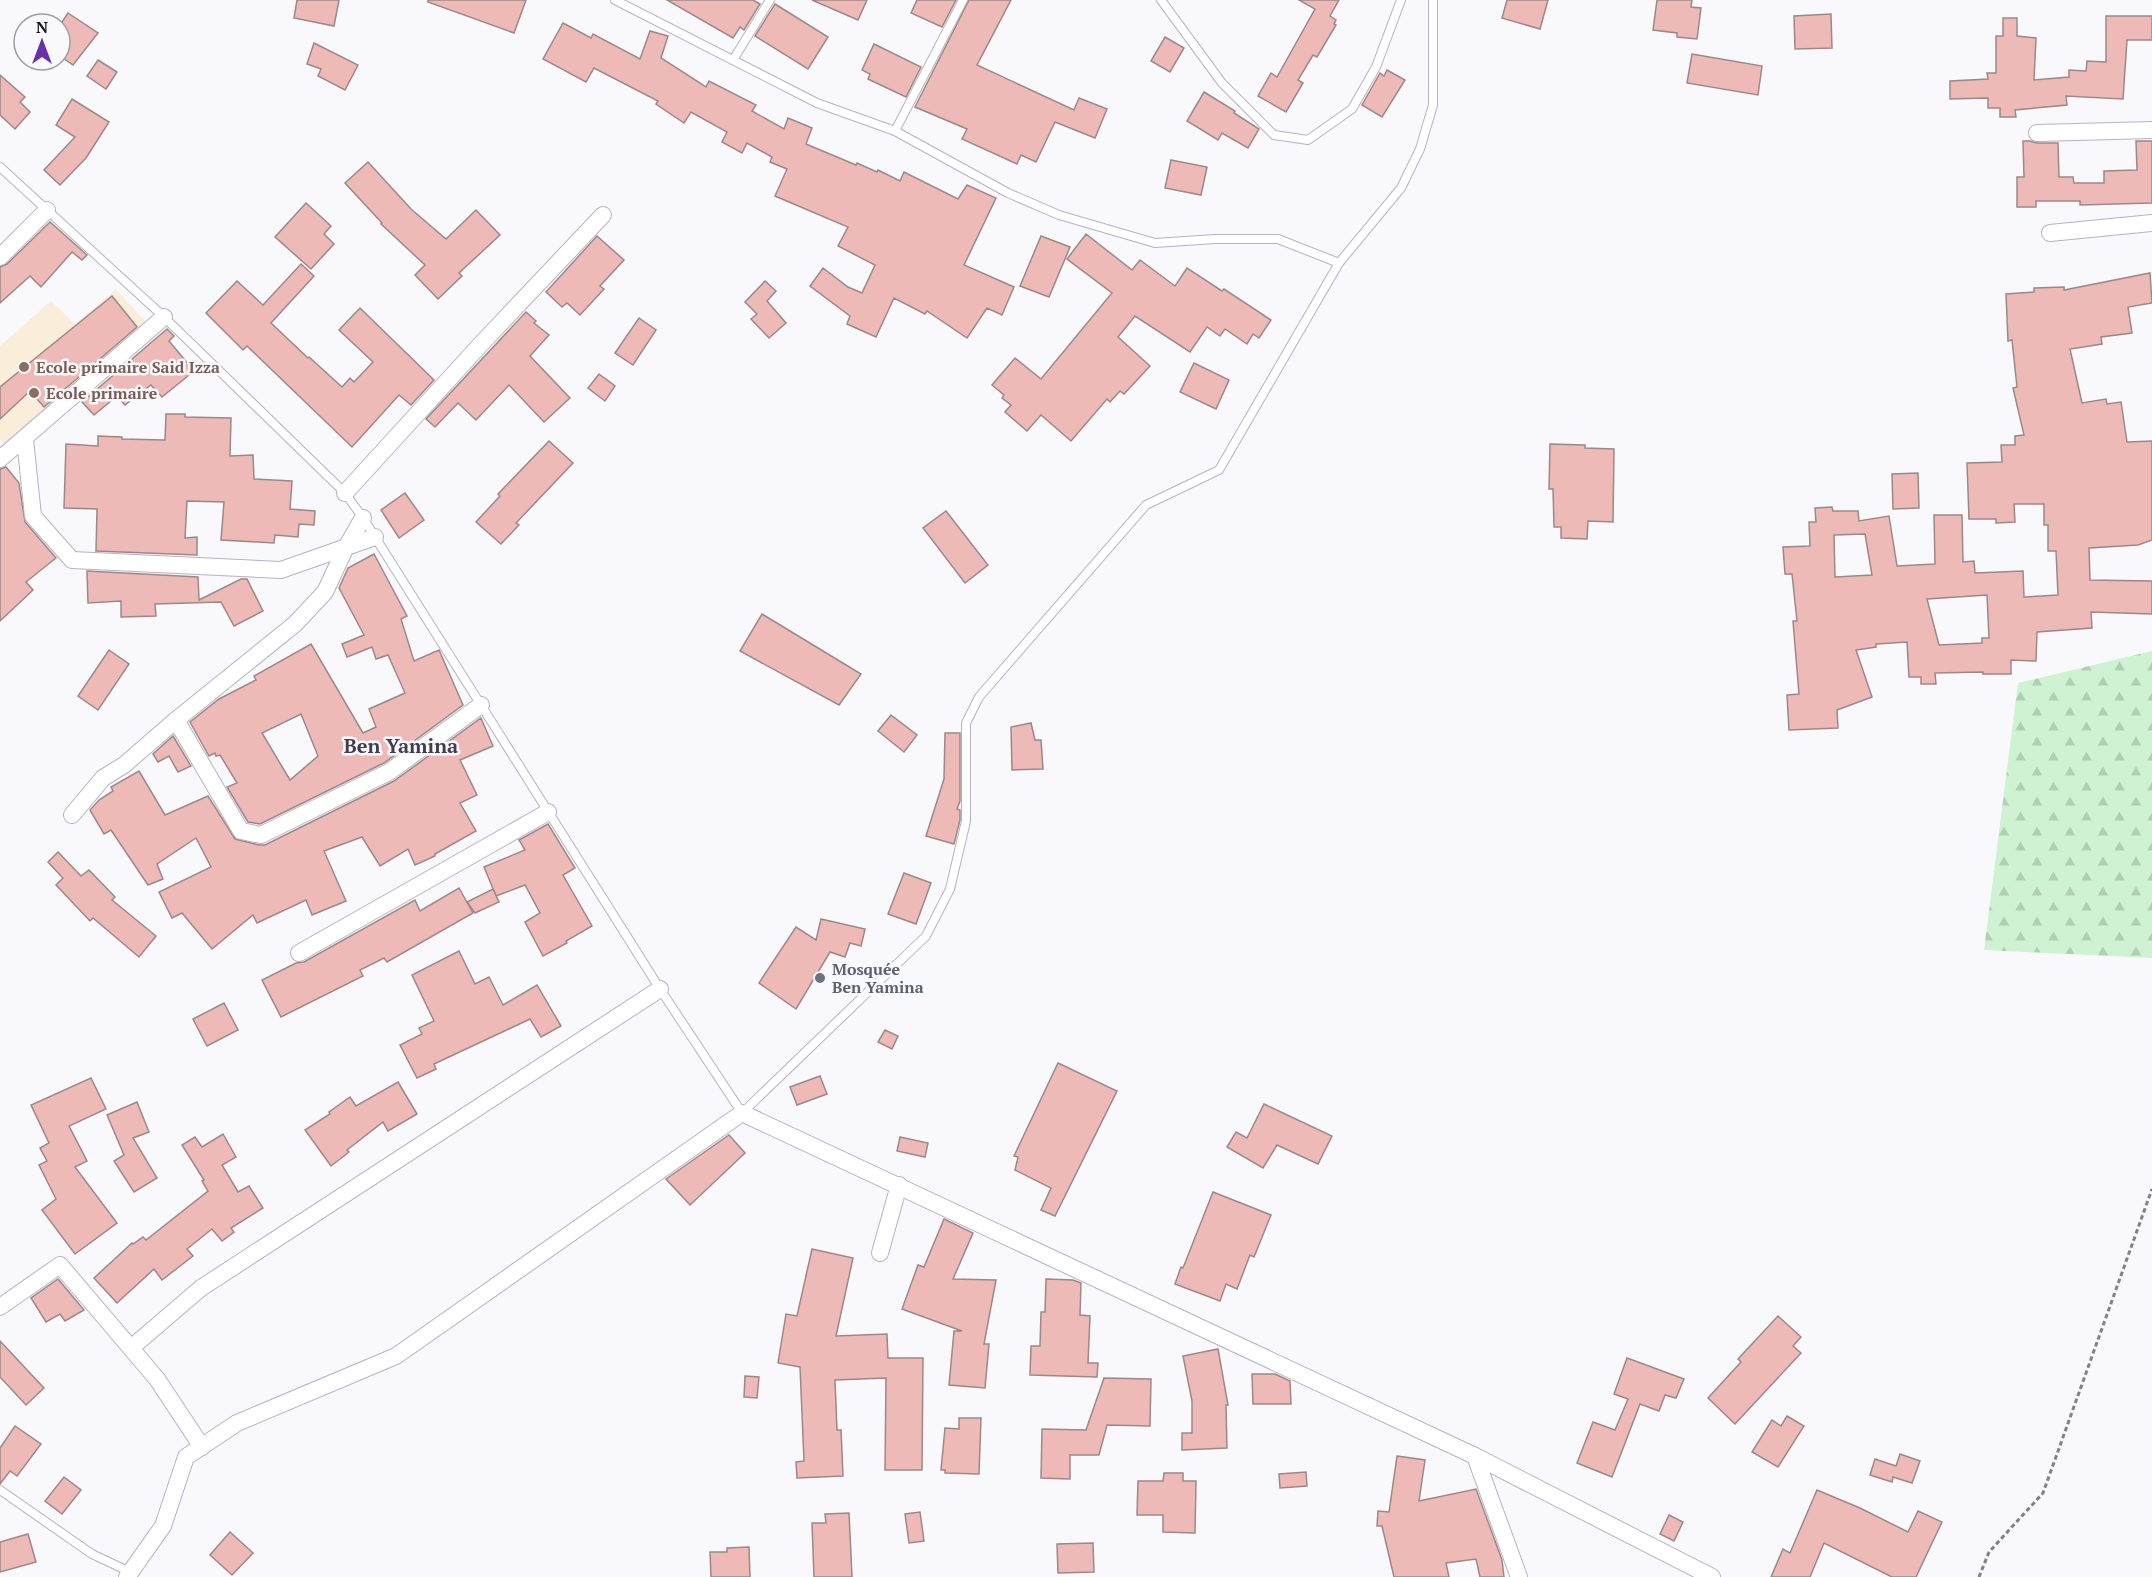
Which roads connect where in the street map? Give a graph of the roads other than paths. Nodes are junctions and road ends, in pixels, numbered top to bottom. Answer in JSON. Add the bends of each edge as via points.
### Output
{"nodes":[{"id":1,"x":615,"y":0,"type":"edge"},
{"id":2,"x":770,"y":0,"type":"edge"},
{"id":3,"x":963,"y":0,"type":"edge"},
{"id":4,"x":1161,"y":0,"type":"edge"},
{"id":5,"x":1401,"y":0,"type":"edge"},
{"id":6,"x":1433,"y":0,"type":"edge"},
{"id":7,"x":734,"y":60,"type":"junction"},
{"id":8,"x":2152,"y":130,"type":"edge"},
{"id":9,"x":896,"y":131,"type":"junction"},
{"id":10,"x":2037,"y":133,"type":"dead end"},
{"id":11,"x":0,"y":166,"type":"edge"},
{"id":12,"x":46,"y":210,"type":"junction"},
{"id":13,"x":603,"y":215,"type":"dead end"},
{"id":14,"x":2152,"y":223,"type":"edge"},
{"id":15,"x":2050,"y":233,"type":"dead end"},
{"id":16,"x":0,"y":257,"type":"edge"},
{"id":17,"x":1339,"y":263,"type":"junction"},
{"id":18,"x":164,"y":317,"type":"junction"},
{"id":19,"x":25,"y":439,"type":"junction"},
{"id":20,"x":0,"y":459,"type":"edge"},
{"id":21,"x":345,"y":493,"type":"junction"},
{"id":22,"x":363,"y":518,"type":"junction"},
{"id":23,"x":375,"y":537,"type":"junction"},
{"id":24,"x":345,"y":549,"type":"junction"},
{"id":25,"x":481,"y":705,"type":"junction"},
{"id":26,"x":176,"y":720,"type":"junction"},
{"id":27,"x":548,"y":812,"type":"junction"},
{"id":28,"x":72,"y":815,"type":"dead end"},
{"id":29,"x":299,"y":953,"type":"dead end"},
{"id":30,"x":660,"y":989,"type":"junction"},
{"id":31,"x":742,"y":1113,"type":"junction"},
{"id":32,"x":899,"y":1185,"type":"junction"},
{"id":33,"x":880,"y":1253,"type":"dead end"},
{"id":34,"x":0,"y":1307,"type":"edge"},
{"id":35,"x":131,"y":1348,"type":"junction"},
{"id":36,"x":202,"y":1447,"type":"junction"},
{"id":37,"x":1475,"y":1456,"type":"junction"},
{"id":38,"x":0,"y":1490,"type":"edge"},
{"id":39,"x":129,"y":1574,"type":"edge"},
{"id":40,"x":1520,"y":1577,"type":"edge"},
{"id":41,"x":1712,"y":1577,"type":"edge"}],
"edges":[{"from":1,"to":7,"type":"lane"},
{"from":2,"to":7,"type":"lane"},
{"from":3,"to":9,"type":"lane"},
{"from":4,"to":5,"type":"lane","via":[[1222,83],[1274,135],[1308,140],[1352,109],[1376,67]]},
{"from":6,"to":17,"type":"lane","via":[[1433,105],[1420,149],[1401,188]]},
{"from":7,"to":9,"type":"lane","via":[[817,103]]},
{"from":8,"to":10,"type":"street"},
{"from":9,"to":17,"type":"lane","via":[[1008,193],[1059,214],[1155,243],[1278,239]]},
{"from":11,"to":12,"type":"lane"},
{"from":12,"to":16,"type":"street"},
{"from":12,"to":18,"type":"lane"},
{"from":13,"to":21,"type":"street"},
{"from":14,"to":15,"type":"street"},
{"from":17,"to":31,"type":"lane","via":[[1219,470],[1146,505],[979,697],[966,723],[966,822],[950,889],[926,936]]},
{"from":18,"to":19,"type":"street"},
{"from":18,"to":21,"type":"lane"},
{"from":19,"to":20,"type":"street"},
{"from":19,"to":24,"type":"street","via":[[33,516],[72,560],[280,570]]},
{"from":21,"to":22,"type":"lane"},
{"from":22,"to":23,"type":"lane"},
{"from":22,"to":24,"type":"street"},
{"from":23,"to":24,"type":"street"},
{"from":23,"to":25,"type":"lane"},
{"from":24,"to":26,"type":"street","via":[[325,592],[295,624]]},
{"from":25,"to":26,"type":"street","via":[[388,772],[261,835],[241,831]]},
{"from":25,"to":27,"type":"lane"},
{"from":26,"to":28,"type":"street","via":[[103,778]]},
{"from":27,"to":29,"type":"street"},
{"from":27,"to":30,"type":"lane"},
{"from":30,"to":31,"type":"lane"},
{"from":30,"to":35,"type":"street","via":[[201,1288]]},
{"from":31,"to":32,"type":"street"},
{"from":31,"to":36,"type":"street","via":[[396,1356],[237,1423]]},
{"from":32,"to":33,"type":"street"},
{"from":32,"to":37,"type":"street"},
{"from":34,"to":35,"type":"street","via":[[60,1265]]},
{"from":35,"to":36,"type":"street","via":[[157,1379]]},
{"from":36,"to":39,"type":"street","via":[[186,1457],[163,1526]]},
{"from":37,"to":40,"type":"street"},
{"from":37,"to":41,"type":"street"},
{"from":38,"to":39,"type":"lane","via":[[92,1554]]}]}
